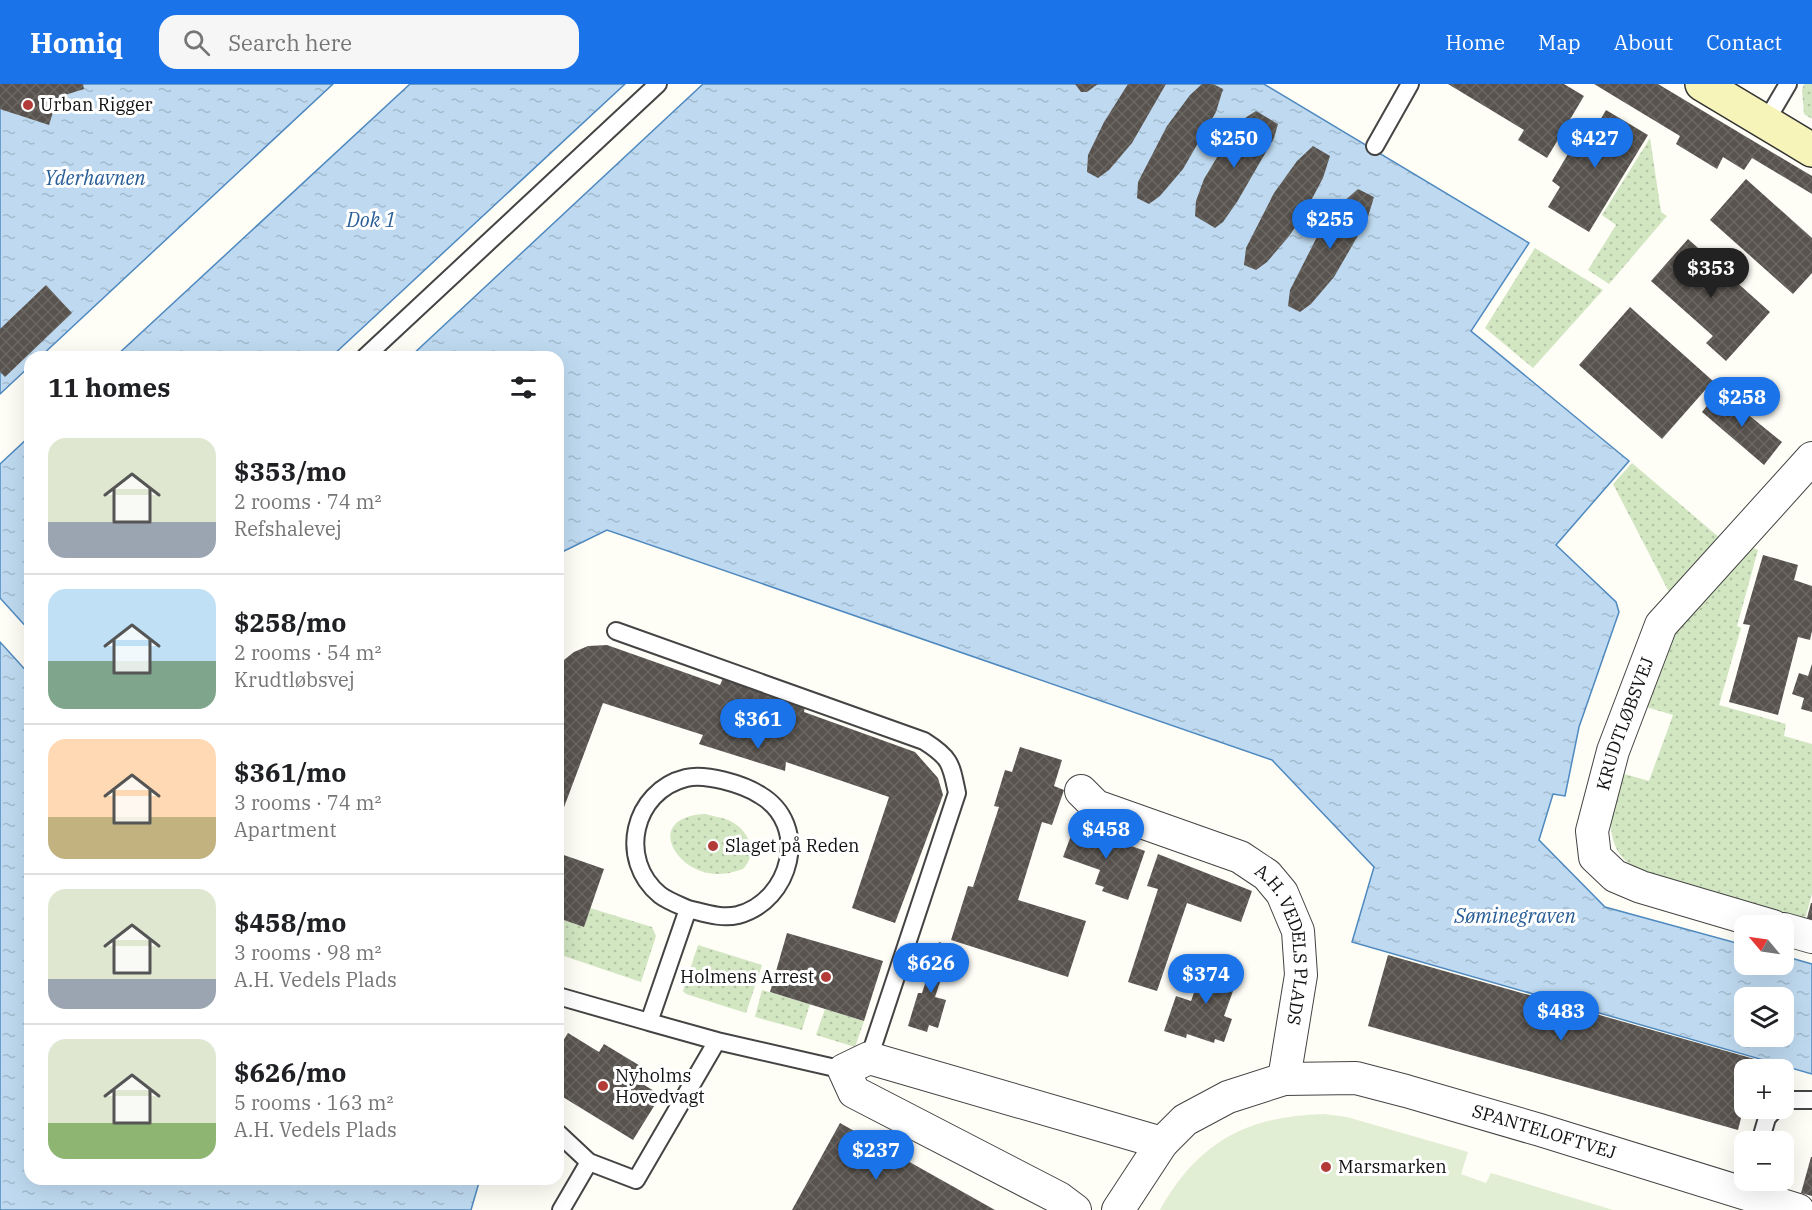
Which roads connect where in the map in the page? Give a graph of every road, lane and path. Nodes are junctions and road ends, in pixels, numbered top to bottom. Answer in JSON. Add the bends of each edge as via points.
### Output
{"nodes":[{"id":1,"x":658,"y":84,"type":"edge"},
{"id":2,"x":1410,"y":84,"type":"edge"},
{"id":3,"x":1702,"y":84,"type":"edge"},
{"id":4,"x":1788,"y":84,"type":"edge"},
{"id":5,"x":1765,"y":123,"type":"junction"},
{"id":6,"x":1375,"y":146,"type":"dead end"},
{"id":7,"x":1812,"y":150,"type":"edge"},
{"id":8,"x":372,"y":351,"type":"edge"},
{"id":9,"x":1812,"y":458,"type":"edge"},
{"id":10,"x":616,"y":631,"type":"dead end"},
{"id":11,"x":1081,"y":791,"type":"dead end"},
{"id":12,"x":688,"y":909,"type":"junction"},
{"id":13,"x":1736,"y":915,"type":"edge"},
{"id":14,"x":1794,"y":931,"type":"edge"},
{"id":15,"x":1812,"y":937,"type":"edge"},
{"id":16,"x":564,"y":998,"type":"edge"},
{"id":17,"x":649,"y":1022,"type":"junction"},
{"id":18,"x":717,"y":1041,"type":"junction"},
{"id":19,"x":856,"y":1064,"type":"junction"},
{"id":20,"x":1284,"y":1079,"type":"junction"},
{"id":21,"x":1794,"y":1100,"type":"edge"},
{"id":22,"x":1812,"y":1100,"type":"edge"},
{"id":23,"x":564,"y":1138,"type":"edge"},
{"id":24,"x":1162,"y":1143,"type":"junction"},
{"id":25,"x":589,"y":1161,"type":"junction"},
{"id":26,"x":1743,"y":1194,"type":"edge"},
{"id":27,"x":561,"y":1210,"type":"edge"},
{"id":28,"x":1075,"y":1210,"type":"edge"},
{"id":29,"x":1118,"y":1210,"type":"edge"},
{"id":30,"x":1798,"y":1210,"type":"edge"}],
"edges":[{"from":1,"to":8,"type":"lane"},
{"from":2,"to":6,"type":"lane"},
{"from":3,"to":5,"type":"street"},
{"from":4,"to":5,"type":"lane"},
{"from":5,"to":7,"type":"street"},
{"from":9,"to":13,"type":"street","name":"KRUDTLØBSVEJ","via":[[1660,625],[1613,751],[1592,831],[1595,857],[1615,876]]},
{"from":10,"to":19,"type":"lane","via":[[924,741],[942,752],[952,768],[957,793]]},
{"from":11,"to":20,"type":"street","name":"A.H. VEDELS PLADS","via":[[1096,806],[1240,857],[1267,875],[1282,893],[1298,931],[1301,975]]},
{"from":12,"to":12,"type":"lane","via":[[662,896],[641,870],[634,843],[643,810],[660,790],[688,777],[706,776],[760,795],[773,806],[787,830],[788,864],[780,884],[768,900],[736,915],[717,916]]},
{"from":12,"to":17,"type":"lane"},
{"from":14,"to":15,"type":"street"},
{"from":16,"to":17,"type":"lane"},
{"from":17,"to":18,"type":"lane"},
{"from":18,"to":19,"type":"lane"},
{"from":18,"to":25,"type":"lane","via":[[636,1180]]},
{"from":19,"to":24,"type":"street"},
{"from":19,"to":28,"type":"street","via":[[854,1092],[1059,1198]]},
{"from":20,"to":24,"type":"street","via":[[1228,1097],[1185,1120]]},
{"from":20,"to":26,"type":"street","name":"SPANTELOFTVEJ","via":[[1356,1078]]},
{"from":21,"to":22,"type":"lane"},
{"from":23,"to":25,"type":"lane"},
{"from":24,"to":29,"type":"street"},
{"from":25,"to":27,"type":"lane"},
{"from":26,"to":30,"type":"street","name":"SPANTELOFTVEJ"}]}
